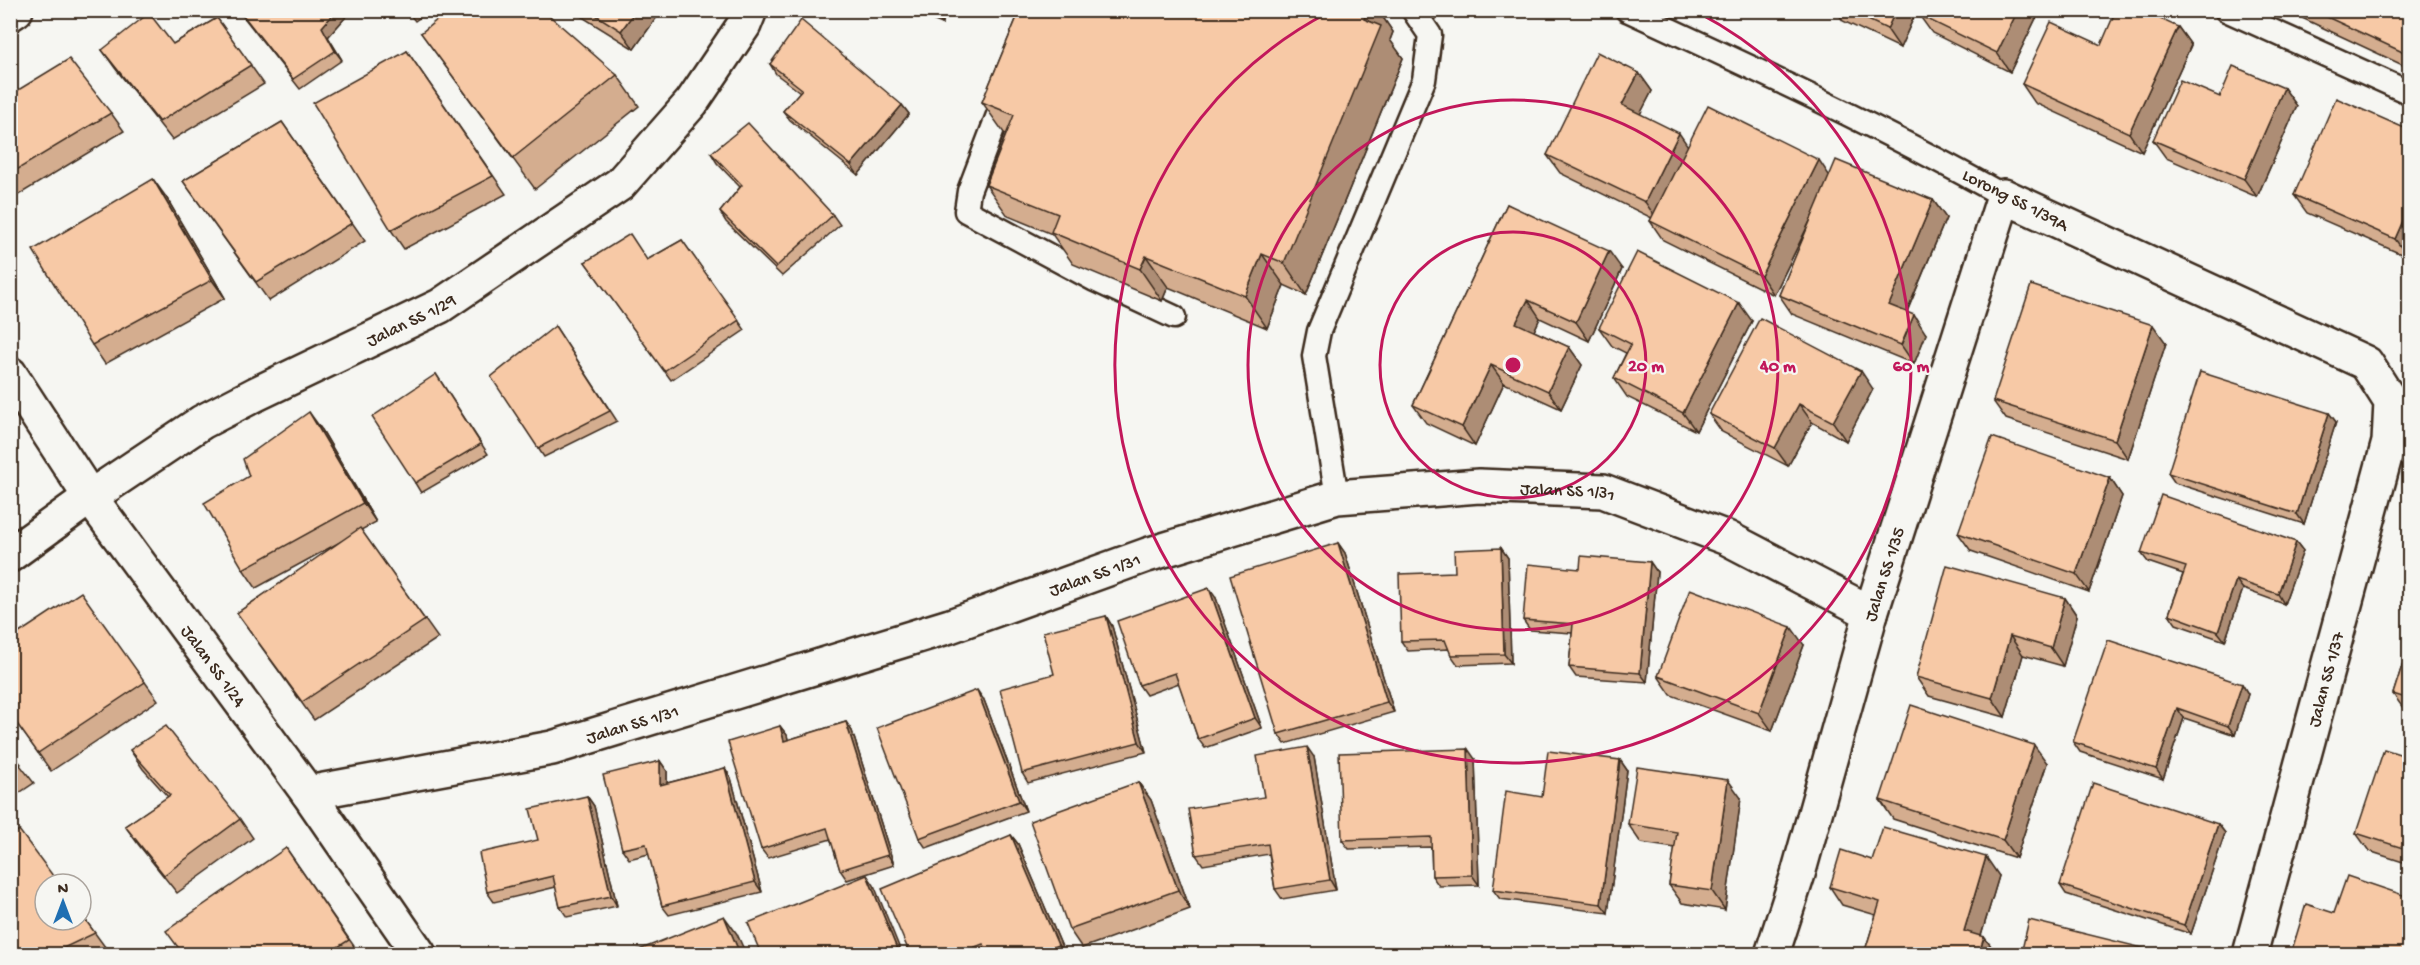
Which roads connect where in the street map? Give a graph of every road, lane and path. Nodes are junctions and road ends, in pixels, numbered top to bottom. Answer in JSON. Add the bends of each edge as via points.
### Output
{"nodes":[{"id":1,"x":16,"y":10,"type":"edge"},
{"id":2,"x":750,"y":10,"type":"edge"},
{"id":3,"x":1413,"y":10,"type":"edge"},
{"id":4,"x":1627,"y":10,"type":"edge"},
{"id":5,"x":2226,"y":10,"type":"edge"},
{"id":6,"x":10,"y":14,"type":"edge"},
{"id":7,"x":1014,"y":74,"type":"edge"},
{"id":8,"x":2409,"y":93,"type":"edge"},
{"id":9,"x":2004,"y":196,"type":"junction"},
{"id":10,"x":1173,"y":317,"type":"dead end"},
{"id":11,"x":10,"y":374,"type":"edge"},
{"id":12,"x":2391,"y":402,"type":"joint"},
{"id":13,"x":90,"y":497,"type":"junction"},
{"id":14,"x":1337,"y":497,"type":"junction"},
{"id":15,"x":10,"y":555,"type":"edge"},
{"id":16,"x":1871,"y":614,"type":"junction"},
{"id":17,"x":308,"y":793,"type":"junction"},
{"id":18,"x":419,"y":954,"type":"edge"},
{"id":19,"x":1772,"y":954,"type":"edge"},
{"id":20,"x":2250,"y":954,"type":"edge"}],
"edges":[{"from":1,"to":6,"type":"street"},
{"from":2,"to":13,"type":"street","name":"Jalan SS 1/29","via":[[692,102],[620,184],[440,306],[202,422]]},
{"from":3,"to":14,"type":"lane","via":[[1430,34],[1424,80],[1319,331],[1314,356]]},
{"from":4,"to":9,"type":"lane","name":"Lorong SS 1/39A","via":[[1783,81]]},
{"from":5,"to":8,"type":"lane"},
{"from":7,"to":10,"type":"lane","via":[[969,191],[966,211]]},
{"from":9,"to":12,"type":"street","name":"Lorong SS 1/39A","via":[[2366,363]]},
{"from":9,"to":16,"type":"street","name":"Jalan SS 1/35"},
{"from":11,"to":13,"type":"street","name":"Jalan SS 1/24"},
{"from":12,"to":20,"type":"street","name":"Jalan SS 1/37","via":[[2389,442]]},
{"from":13,"to":15,"type":"street","name":"Jalan SS 1/29"},
{"from":13,"to":17,"type":"street","name":"Jalan SS 1/24"},
{"from":14,"to":16,"type":"street","name":"Jalan SS 1/31","via":[[1479,486],[1603,491],[1727,538]]},
{"from":14,"to":17,"type":"street","name":"Jalan SS 1/31","via":[[1147,555],[950,626],[552,748]]},
{"from":16,"to":19,"type":"street","name":"Jalan SS 1/35"},
{"from":17,"to":18,"type":"street","name":"Jalan SS 1/24"}]}
